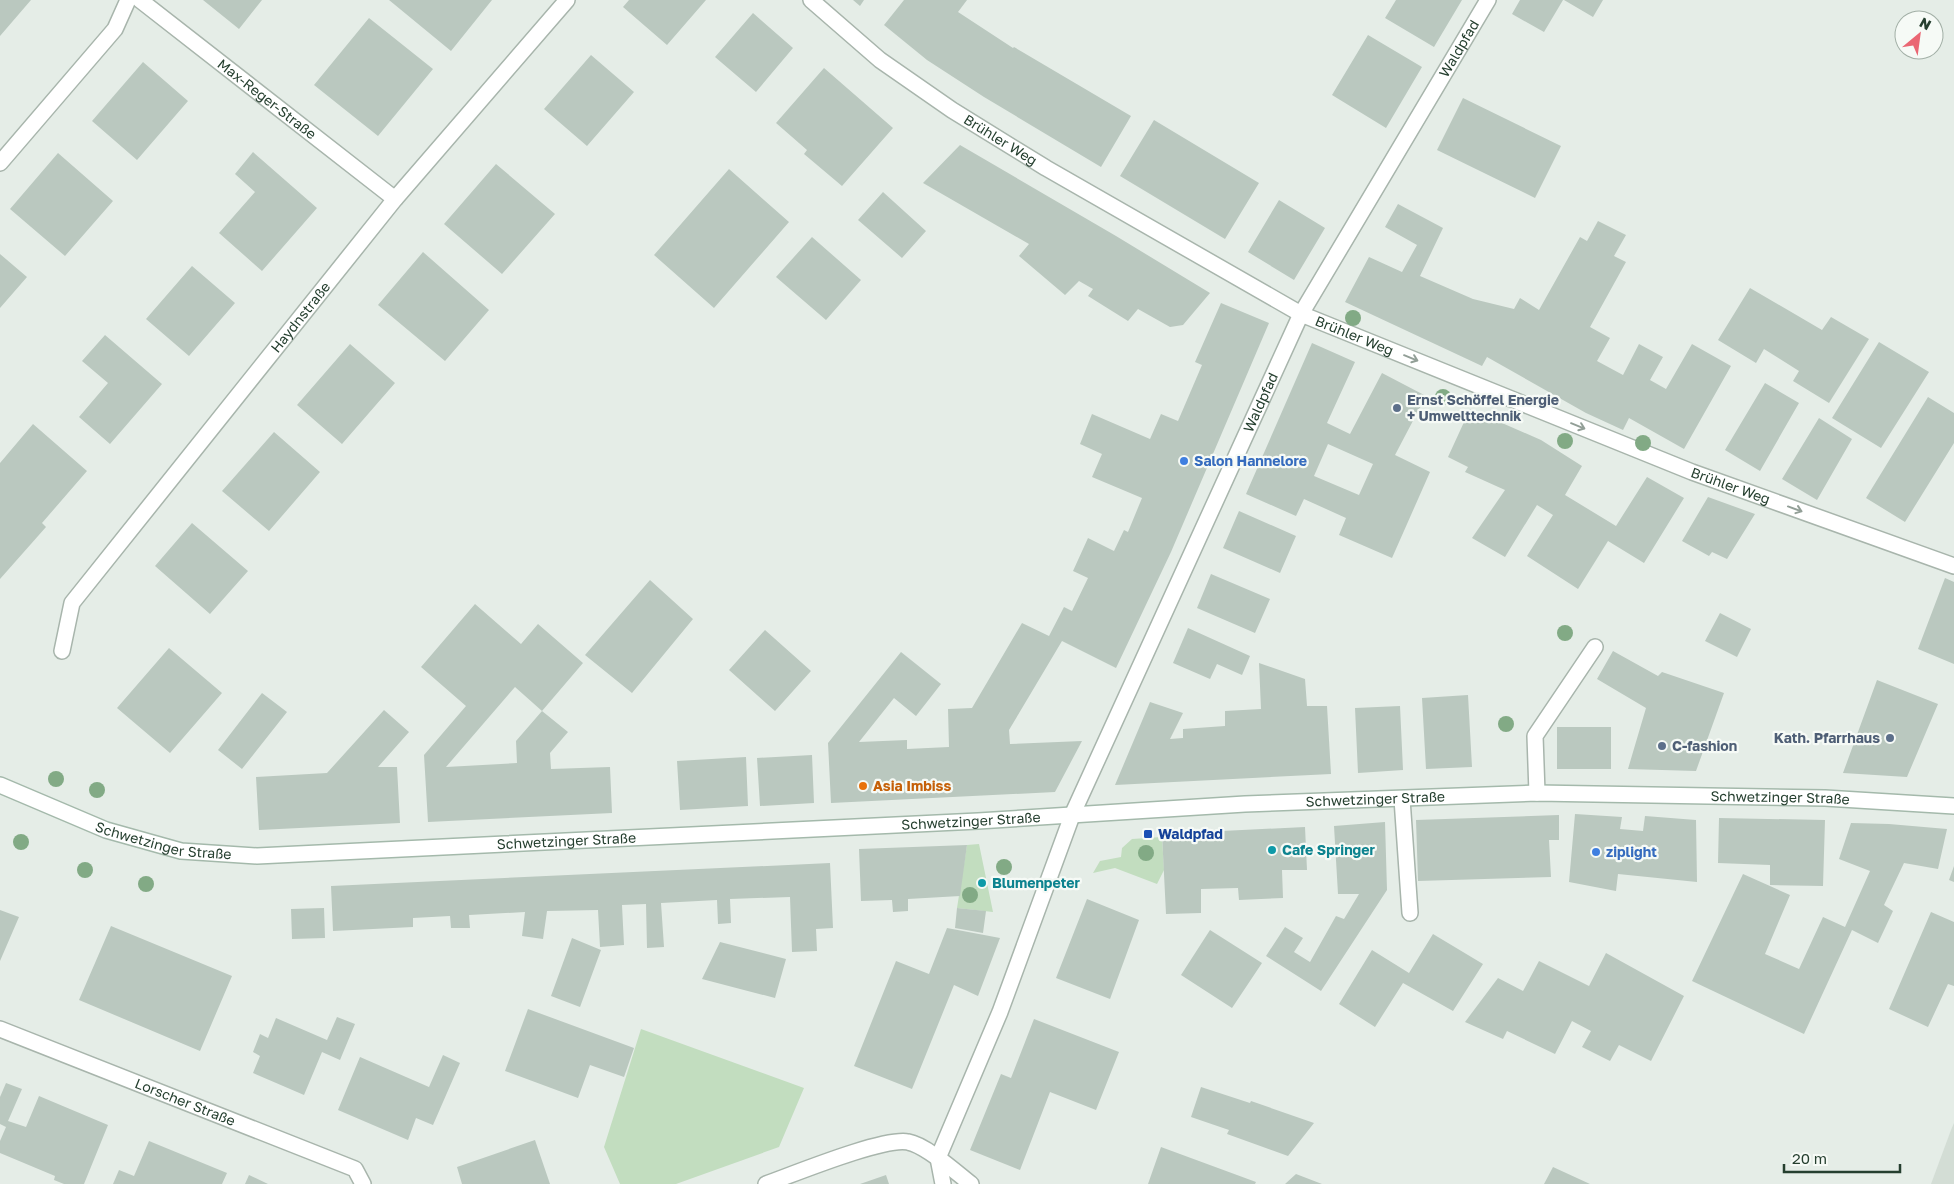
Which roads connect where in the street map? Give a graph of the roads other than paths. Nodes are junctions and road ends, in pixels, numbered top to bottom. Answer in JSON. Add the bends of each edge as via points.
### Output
{"nodes":[{"id":1,"x":128,"y":0,"type":"edge"},
{"id":2,"x":140,"y":0,"type":"edge"},
{"id":3,"x":566,"y":0,"type":"edge"},
{"id":4,"x":811,"y":0,"type":"edge"},
{"id":5,"x":1488,"y":0,"type":"edge"},
{"id":6,"x":0,"y":163,"type":"edge"},
{"id":7,"x":395,"y":199,"type":"junction"},
{"id":8,"x":1301,"y":314,"type":"junction"},
{"id":9,"x":1954,"y":566,"type":"edge"},
{"id":10,"x":1595,"y":647,"type":"dead end"},
{"id":11,"x":62,"y":651,"type":"dead end"},
{"id":12,"x":0,"y":786,"type":"edge"},
{"id":13,"x":1537,"y":793,"type":"junction"},
{"id":14,"x":1402,"y":799,"type":"junction"},
{"id":15,"x":1954,"y":806,"type":"edge"},
{"id":16,"x":1073,"y":813,"type":"junction"},
{"id":17,"x":1410,"y":913,"type":"dead end"},
{"id":18,"x":0,"y":1029,"type":"edge"},
{"id":19,"x":938,"y":1158,"type":"junction"},
{"id":20,"x":363,"y":1184,"type":"edge"},
{"id":21,"x":766,"y":1184,"type":"edge"},
{"id":22,"x":943,"y":1184,"type":"edge"},
{"id":23,"x":971,"y":1184,"type":"edge"}],
"edges":[{"from":1,"to":6,"type":"street","via":[[115,29]]},
{"from":2,"to":7,"type":"street","name":"Max-Reger-Straße"},
{"from":3,"to":7,"type":"street","name":"Haydnstraße"},
{"from":4,"to":8,"type":"street","name":"Brühler Weg","via":[[880,60],[952,110],[1046,168]]},
{"from":5,"to":8,"type":"street","name":"Waldpfad"},
{"from":7,"to":11,"type":"street","name":"Haydnstraße","via":[[72,603]]},
{"from":8,"to":9,"type":"street","name":"Brühler Weg","one_way":true,"via":[[1692,472]]},
{"from":8,"to":16,"type":"street","name":"Waldpfad"},
{"from":10,"to":13,"type":"street","via":[[1535,736]]},
{"from":12,"to":16,"type":"street","name":"Schwetzinger Straße","via":[[106,830],[181,851],[256,856],[978,821]]},
{"from":13,"to":14,"type":"street","name":"Schwetzinger Straße"},
{"from":13,"to":15,"type":"street","name":"Schwetzinger Straße","via":[[1825,798]]},
{"from":14,"to":16,"type":"street","name":"Schwetzinger Straße"},
{"from":14,"to":17,"type":"street"},
{"from":16,"to":19,"type":"street","name":"Waldpfad","via":[[1000,1012]]},
{"from":18,"to":20,"type":"street","name":"Lorscher Straße","via":[[355,1169]]},
{"from":19,"to":21,"type":"street","via":[[908,1142],[885,1143]]},
{"from":19,"to":22,"type":"street"},
{"from":19,"to":23,"type":"street"}]}
